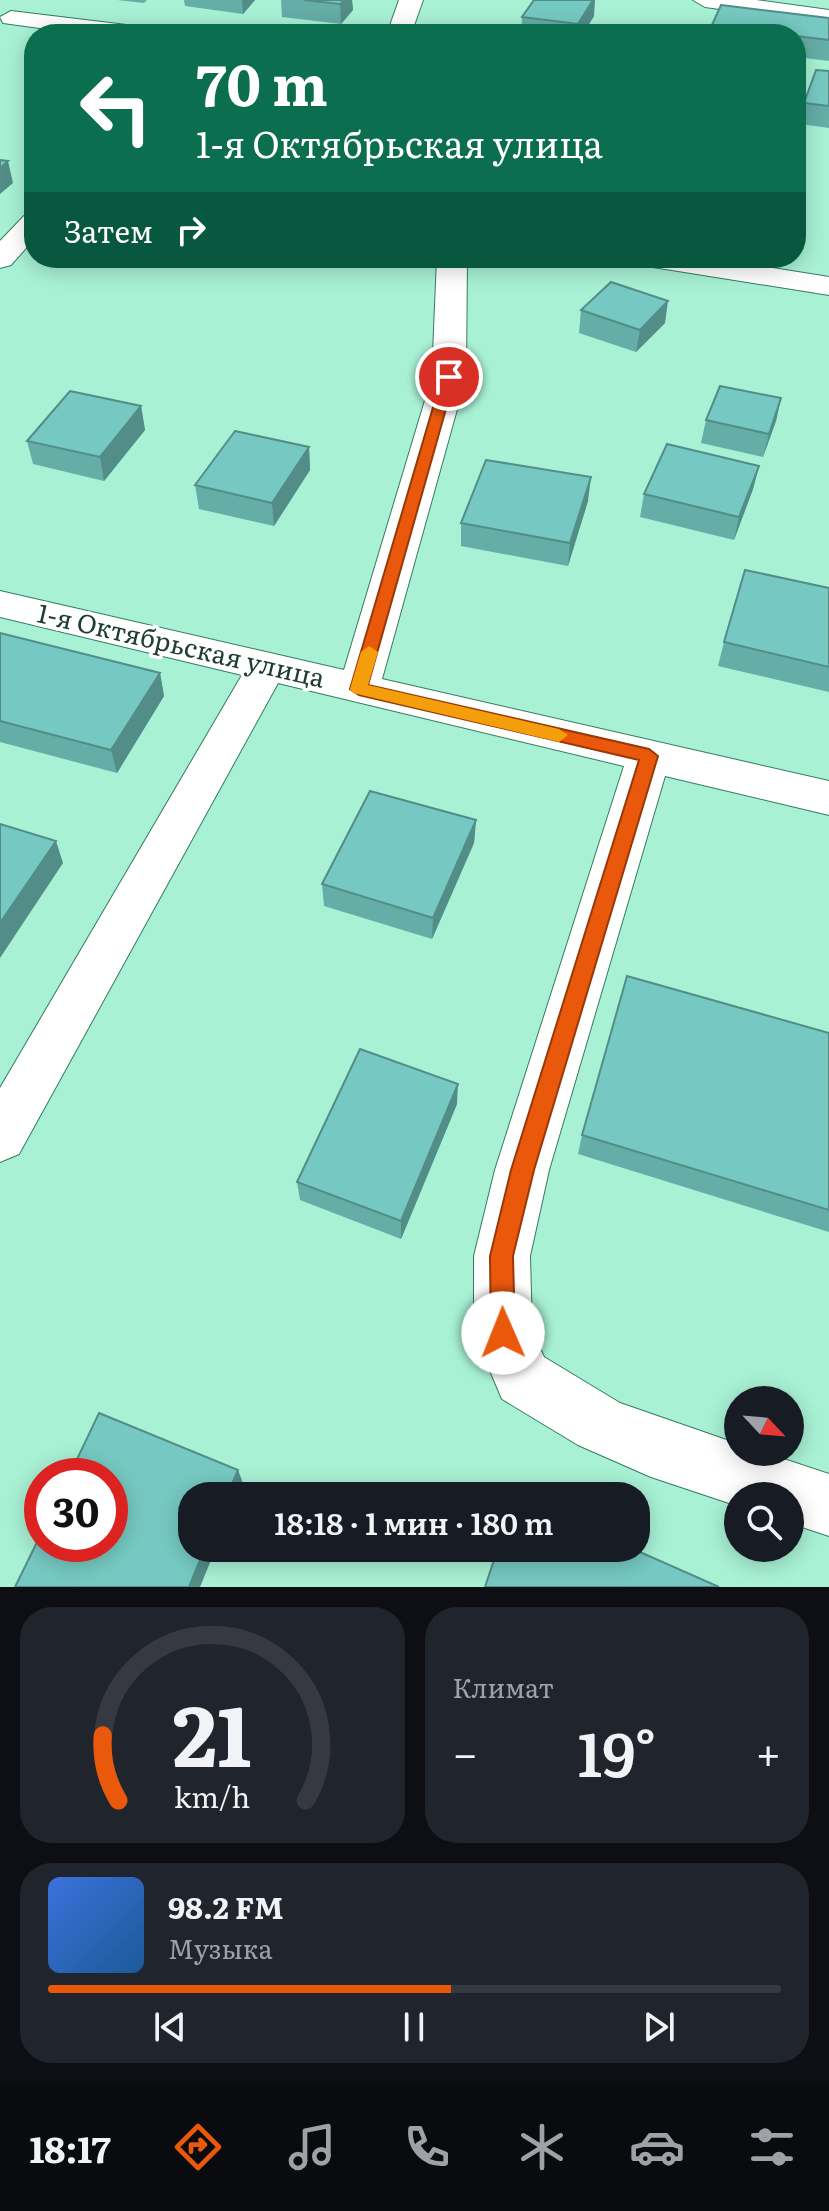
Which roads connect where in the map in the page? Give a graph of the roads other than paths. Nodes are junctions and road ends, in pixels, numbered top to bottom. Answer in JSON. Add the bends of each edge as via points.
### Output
{"nodes":[{"id":1,"x":411,"y":0,"type":"edge"},
{"id":2,"x":705,"y":0,"type":"edge"},
{"id":3,"x":829,"y":17,"type":"edge"},
{"id":4,"x":11,"y":18,"type":"dead end"},
{"id":5,"x":60,"y":24,"type":"edge"},
{"id":6,"x":403,"y":24,"type":"edge"},
{"id":7,"x":24,"y":233,"type":"edge"},
{"id":8,"x":0,"y":259,"type":"edge"},
{"id":9,"x":452,"y":268,"type":"edge"},
{"id":10,"x":716,"y":268,"type":"edge"},
{"id":11,"x":829,"y":286,"type":"edge"},
{"id":12,"x":0,"y":604,"type":"edge"},
{"id":13,"x":267,"y":666,"type":"junction"},
{"id":14,"x":359,"y":689,"type":"junction"},
{"id":15,"x":649,"y":756,"type":"junction"},
{"id":16,"x":829,"y":798,"type":"edge"},
{"id":17,"x":0,"y":1137,"type":"edge"},
{"id":18,"x":829,"y":1505,"type":"edge"}],
"edges":[{"from":1,"to":6,"type":"street"},
{"from":2,"to":3,"type":"street"},
{"from":4,"to":5,"type":"street"},
{"from":7,"to":8,"type":"street"},
{"from":9,"to":14,"type":"street","via":[[449,377]]},
{"from":10,"to":11,"type":"street"},
{"from":12,"to":13,"type":"street","name":"1-я Октябрьская улица"},
{"from":13,"to":14,"type":"street","name":"1-я Октябрьская улица"},
{"from":13,"to":17,"type":"street"},
{"from":14,"to":15,"type":"street","name":"1-я Октябрьская улица"},
{"from":15,"to":16,"type":"street","name":"1-я Октябрьская улица"},
{"from":15,"to":18,"type":"street","via":[[522,1170],[502,1256],[503,1333],[523,1378],[599,1424]]}]}
